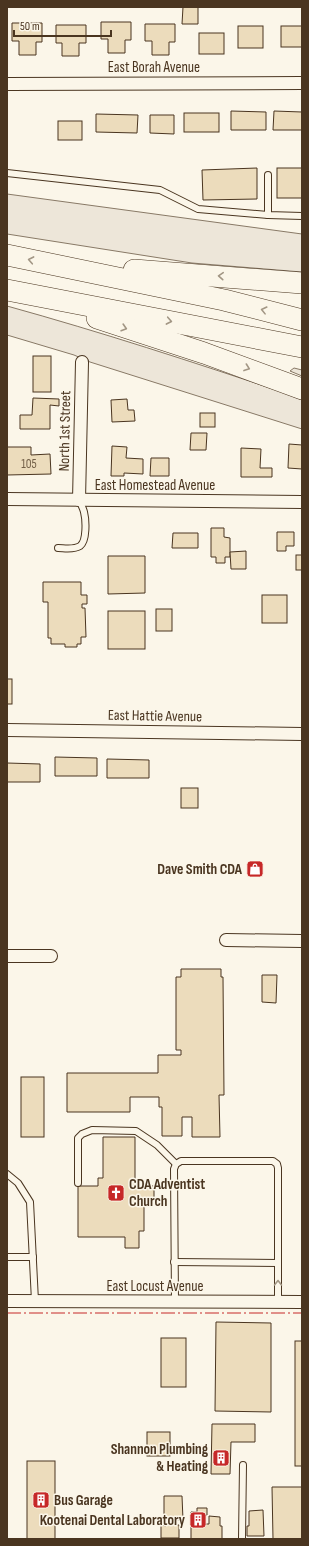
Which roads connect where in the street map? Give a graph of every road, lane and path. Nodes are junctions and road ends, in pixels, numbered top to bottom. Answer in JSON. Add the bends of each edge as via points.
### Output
{"nodes":[{"id":1,"x":302,"y":83,"type":"edge"},
{"id":2,"x":7,"y":84,"type":"edge"},
{"id":3,"x":7,"y":173,"type":"edge"},
{"id":4,"x":268,"y":175,"type":"dead end"},
{"id":5,"x":268,"y":215,"type":"junction"},
{"id":6,"x":302,"y":216,"type":"edge"},
{"id":7,"x":7,"y":255,"type":"edge"},
{"id":8,"x":56,"y":264,"type":"junction"},
{"id":9,"x":302,"y":283,"type":"edge"},
{"id":10,"x":7,"y":290,"type":"edge"},
{"id":11,"x":48,"y":298,"type":"junction"},
{"id":12,"x":302,"y":320,"type":"edge"},
{"id":13,"x":302,"y":347,"type":"edge"},
{"id":14,"x":82,"y":362,"type":"dead end"},
{"id":15,"x":302,"y":389,"type":"edge"},
{"id":16,"x":7,"y":499,"type":"edge"},
{"id":17,"x":80,"y":500,"type":"junction"},
{"id":18,"x":302,"y":502,"type":"edge"},
{"id":19,"x":58,"y":548,"type":"dead end"},
{"id":20,"x":7,"y":730,"type":"edge"},
{"id":21,"x":302,"y":734,"type":"edge"},
{"id":22,"x":226,"y":940,"type":"dead end"},
{"id":23,"x":302,"y":940,"type":"edge"},
{"id":24,"x":7,"y":956,"type":"edge"},
{"id":25,"x":51,"y":956,"type":"dead end"},
{"id":26,"x":176,"y":1164,"type":"junction"},
{"id":27,"x":7,"y":1174,"type":"edge"},
{"id":28,"x":78,"y":1183,"type":"dead end"},
{"id":29,"x":7,"y":1257,"type":"edge"},
{"id":30,"x":33,"y":1257,"type":"junction"},
{"id":31,"x":174,"y":1262,"type":"junction"},
{"id":32,"x":278,"y":1263,"type":"junction"},
{"id":33,"x":7,"y":1301,"type":"edge"},
{"id":34,"x":35,"y":1301,"type":"junction"},
{"id":35,"x":175,"y":1302,"type":"junction"},
{"id":36,"x":278,"y":1302,"type":"junction"},
{"id":37,"x":302,"y":1302,"type":"edge"},
{"id":38,"x":243,"y":1465,"type":"dead end"},
{"id":39,"x":242,"y":1539,"type":"edge"}],
"edges":[{"from":1,"to":2,"type":"street","name":"East Borah Avenue"},
{"from":3,"to":5,"type":"lane","via":[[160,190],[198,209]]},
{"from":4,"to":5,"type":"lane"},
{"from":5,"to":6,"type":"lane"},
{"from":8,"to":7,"type":"highway","one_way":true},
{"from":9,"to":8,"type":"highway","one_way":true},
{"from":12,"to":8,"type":"highway","one_way":true,"via":[[224,300]]},
{"from":10,"to":11,"type":"highway"},
{"from":11,"to":13,"type":"highway","one_way":true},
{"from":11,"to":15,"type":"highway","one_way":true,"via":[[106,322],[204,352]]},
{"from":14,"to":17,"type":"street","name":"North 1st Street"},
{"from":16,"to":17,"type":"street","name":"East Homestead Avenue"},
{"from":17,"to":18,"type":"street","name":"East Homestead Avenue"},
{"from":17,"to":19,"type":"lane","via":[[84,512],[84,542],[80,547]]},
{"from":20,"to":21,"type":"street","name":"East Hattie Avenue"},
{"from":22,"to":23,"type":"street"},
{"from":24,"to":25,"type":"street"},
{"from":26,"to":28,"type":"lane","via":[[157,1145],[136,1131],[92,1130],[78,1138]]},
{"from":26,"to":31,"type":"lane"},
{"from":26,"to":32,"type":"lane","via":[[181,1161],[272,1161],[277,1164]]},
{"from":27,"to":30,"type":"lane","via":[[18,1183],[30,1202]]},
{"from":29,"to":30,"type":"lane"},
{"from":30,"to":34,"type":"lane"},
{"from":31,"to":32,"type":"lane"},
{"from":31,"to":35,"type":"lane"},
{"from":36,"to":32,"type":"lane","one_way":true},
{"from":33,"to":34,"type":"street","name":"East Locust Avenue"},
{"from":34,"to":35,"type":"street","name":"East Locust Avenue"},
{"from":35,"to":36,"type":"street","name":"East Locust Avenue"},
{"from":36,"to":37,"type":"street","name":"East Locust Avenue"},
{"from":38,"to":39,"type":"lane"}]}
